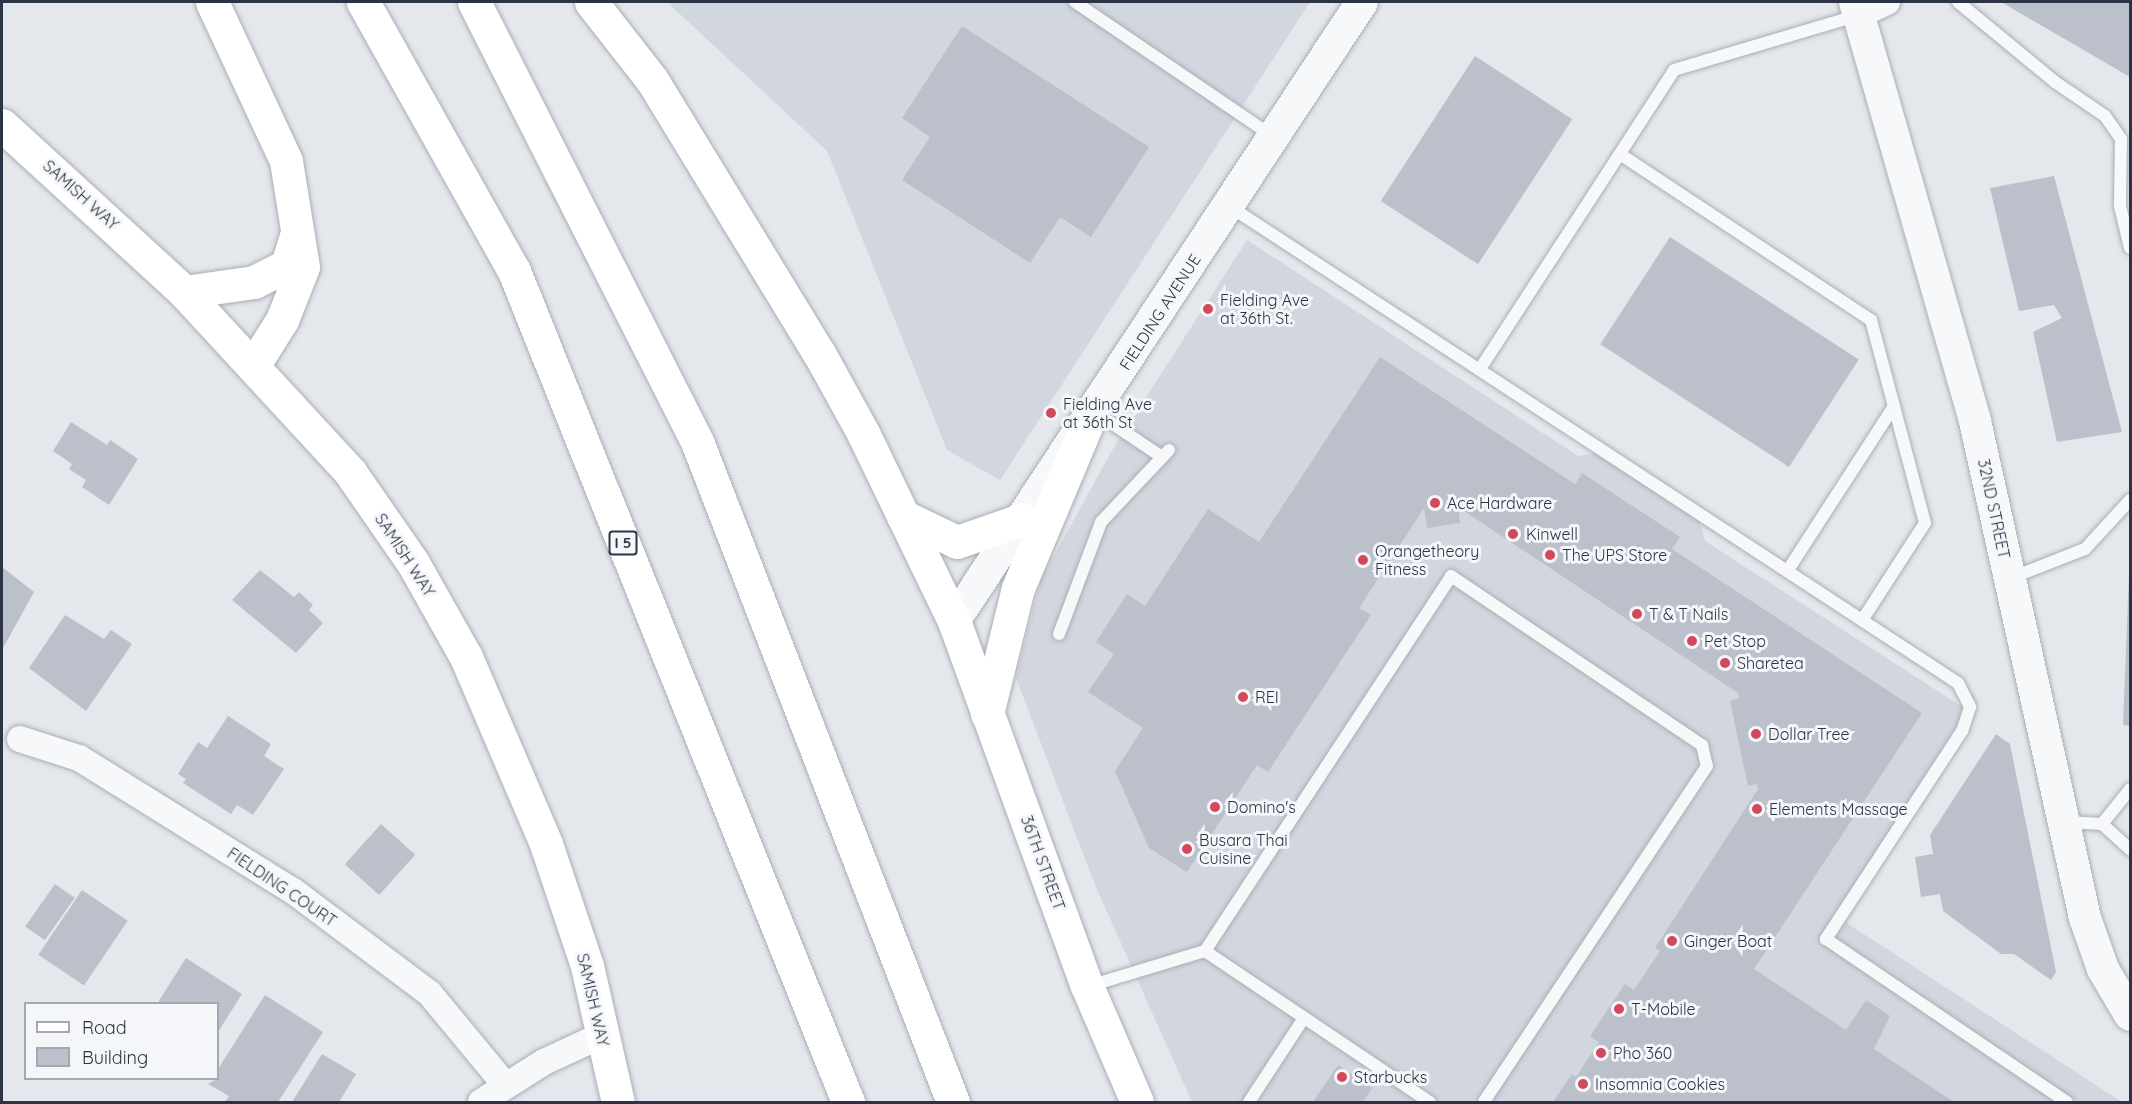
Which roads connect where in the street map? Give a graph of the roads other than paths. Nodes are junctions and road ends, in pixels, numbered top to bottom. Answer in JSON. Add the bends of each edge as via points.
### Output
{"nodes":[{"id":1,"x":212,"y":2,"type":"edge"},
{"id":2,"x":363,"y":2,"type":"edge"},
{"id":3,"x":474,"y":2,"type":"edge"},
{"id":4,"x":591,"y":2,"type":"edge"},
{"id":5,"x":1075,"y":2,"type":"edge"},
{"id":6,"x":1362,"y":2,"type":"edge"},
{"id":7,"x":1887,"y":2,"type":"edge"},
{"id":8,"x":1958,"y":2,"type":"edge"},
{"id":9,"x":1857,"y":8,"type":"edge"},
{"id":10,"x":2,"y":125,"type":"edge"},
{"id":11,"x":1274,"y":138,"type":"junction"},
{"id":12,"x":1620,"y":154,"type":"junction"},
{"id":13,"x":1229,"y":206,"type":"junction"},
{"id":14,"x":297,"y":232,"type":"junction"},
{"id":15,"x":2130,"y":248,"type":"edge"},
{"id":16,"x":184,"y":292,"type":"junction"},
{"id":17,"x":253,"y":366,"type":"junction"},
{"id":18,"x":1480,"y":369,"type":"junction"},
{"id":19,"x":1894,"y":406,"type":"junction"},
{"id":20,"x":1090,"y":419,"type":"junction"},
{"id":21,"x":2130,"y":500,"type":"edge"},
{"id":22,"x":903,"y":516,"type":"junction"},
{"id":23,"x":1023,"y":519,"type":"junction"},
{"id":24,"x":1788,"y":570,"type":"junction"},
{"id":25,"x":2010,"y":579,"type":"junction"},
{"id":26,"x":1863,"y":619,"type":"junction"},
{"id":27,"x":954,"y":621,"type":"junction"},
{"id":28,"x":1059,"y":634,"type":"dead end"},
{"id":29,"x":987,"y":714,"type":"junction"},
{"id":30,"x":20,"y":739,"type":"dead end"},
{"id":31,"x":2130,"y":789,"type":"edge"},
{"id":32,"x":2064,"y":822,"type":"junction"},
{"id":33,"x":2102,"y":825,"type":"junction"},
{"id":34,"x":2130,"y":849,"type":"edge"},
{"id":35,"x":1205,"y":951,"type":"junction"},
{"id":36,"x":1087,"y":986,"type":"junction"},
{"id":37,"x":2130,"y":1015,"type":"edge"},
{"id":38,"x":1304,"y":1018,"type":"junction"},
{"id":39,"x":600,"y":1036,"type":"junction"},
{"id":40,"x":506,"y":1086,"type":"junction"},
{"id":41,"x":1411,"y":1097,"type":"edge"},
{"id":42,"x":481,"y":1102,"type":"edge"},
{"id":43,"x":618,"y":1102,"type":"edge"},
{"id":44,"x":848,"y":1102,"type":"edge"},
{"id":45,"x":953,"y":1102,"type":"edge"},
{"id":46,"x":1137,"y":1102,"type":"edge"},
{"id":47,"x":1249,"y":1102,"type":"edge"},
{"id":48,"x":1430,"y":1102,"type":"edge"},
{"id":49,"x":1484,"y":1102,"type":"edge"},
{"id":50,"x":2067,"y":1102,"type":"edge"}],
"edges":[{"from":1,"to":14,"type":"main road","via":[[286,161]]},
{"from":2,"to":44,"type":"main road","number":"I 5","via":[[514,271]]},
{"from":3,"to":45,"type":"main road","via":[[698,444]]},
{"from":4,"to":22,"type":"main road","name":"36TH STREET","via":[[652,80],[743,227],[825,365]]},
{"from":5,"to":11,"type":"lane"},
{"from":6,"to":11,"type":"street","name":"FIELDING AVENUE"},
{"from":7,"to":9,"type":"street"},
{"from":8,"to":15,"type":"lane","via":[[2055,82],[2105,116],[2121,139],[2120,207]]},
{"from":9,"to":12,"type":"lane","via":[[1674,70]]},
{"from":9,"to":25,"type":"street","name":"32ND STREET","via":[[1949,321]]},
{"from":10,"to":16,"type":"main road","name":"SAMISH WAY"},
{"from":11,"to":13,"type":"street","name":"FIELDING AVENUE"},
{"from":12,"to":18,"type":"lane"},
{"from":12,"to":19,"type":"lane","via":[[1870,320]]},
{"from":13,"to":18,"type":"lane"},
{"from":13,"to":20,"type":"street","name":"FIELDING AVENUE"},
{"from":14,"to":16,"type":"main road","via":[[287,265],[254,282]]},
{"from":14,"to":17,"type":"main road","via":[[303,267],[282,320]]},
{"from":16,"to":17,"type":"main road","name":"SAMISH WAY"},
{"from":17,"to":39,"type":"main road","name":"SAMISH WAY","via":[[350,472],[413,563],[466,657],[546,844],[587,966]]},
{"from":18,"to":24,"type":"lane"},
{"from":19,"to":24,"type":"lane"},
{"from":19,"to":26,"type":"lane","via":[[1925,523]]},
{"from":20,"to":23,"type":"street","name":"FIELDING AVENUE"},
{"from":20,"to":28,"type":"lane","via":[[1166,454],[1101,522]]},
{"from":20,"to":29,"type":"main road","via":[[1018,588]]},
{"from":21,"to":25,"type":"lane","via":[[2085,549]]},
{"from":22,"to":23,"type":"main road","via":[[957,542]]},
{"from":22,"to":27,"type":"main road","name":"36TH STREET"},
{"from":23,"to":27,"type":"street","name":"FIELDING AVENUE"},
{"from":24,"to":26,"type":"lane"},
{"from":25,"to":32,"type":"street","name":"32ND STREET"},
{"from":26,"to":50,"type":"lane","via":[[1958,683],[1970,707],[1962,731],[1826,939]]},
{"from":27,"to":29,"type":"main road","name":"36TH STREET"},
{"from":29,"to":36,"type":"main road","name":"36TH STREET"},
{"from":30,"to":40,"type":"street","name":"FIELDING COURT","via":[[79,758],[293,891],[430,994]]},
{"from":31,"to":33,"type":"lane"},
{"from":32,"to":33,"type":"lane"},
{"from":32,"to":37,"type":"street","name":"32ND STREET","via":[[2085,918],[2103,969]]},
{"from":33,"to":34,"type":"lane"},
{"from":35,"to":36,"type":"lane"},
{"from":35,"to":38,"type":"lane"},
{"from":35,"to":49,"type":"lane","via":[[1451,576],[1702,745],[1707,766]]},
{"from":36,"to":46,"type":"main road","name":"36TH STREET"},
{"from":38,"to":41,"type":"lane"},
{"from":38,"to":47,"type":"lane"},
{"from":39,"to":40,"type":"street","via":[[544,1062]]},
{"from":39,"to":43,"type":"main road","name":"SAMISH WAY"},
{"from":40,"to":42,"type":"street"},
{"from":41,"to":48,"type":"lane"}]}
